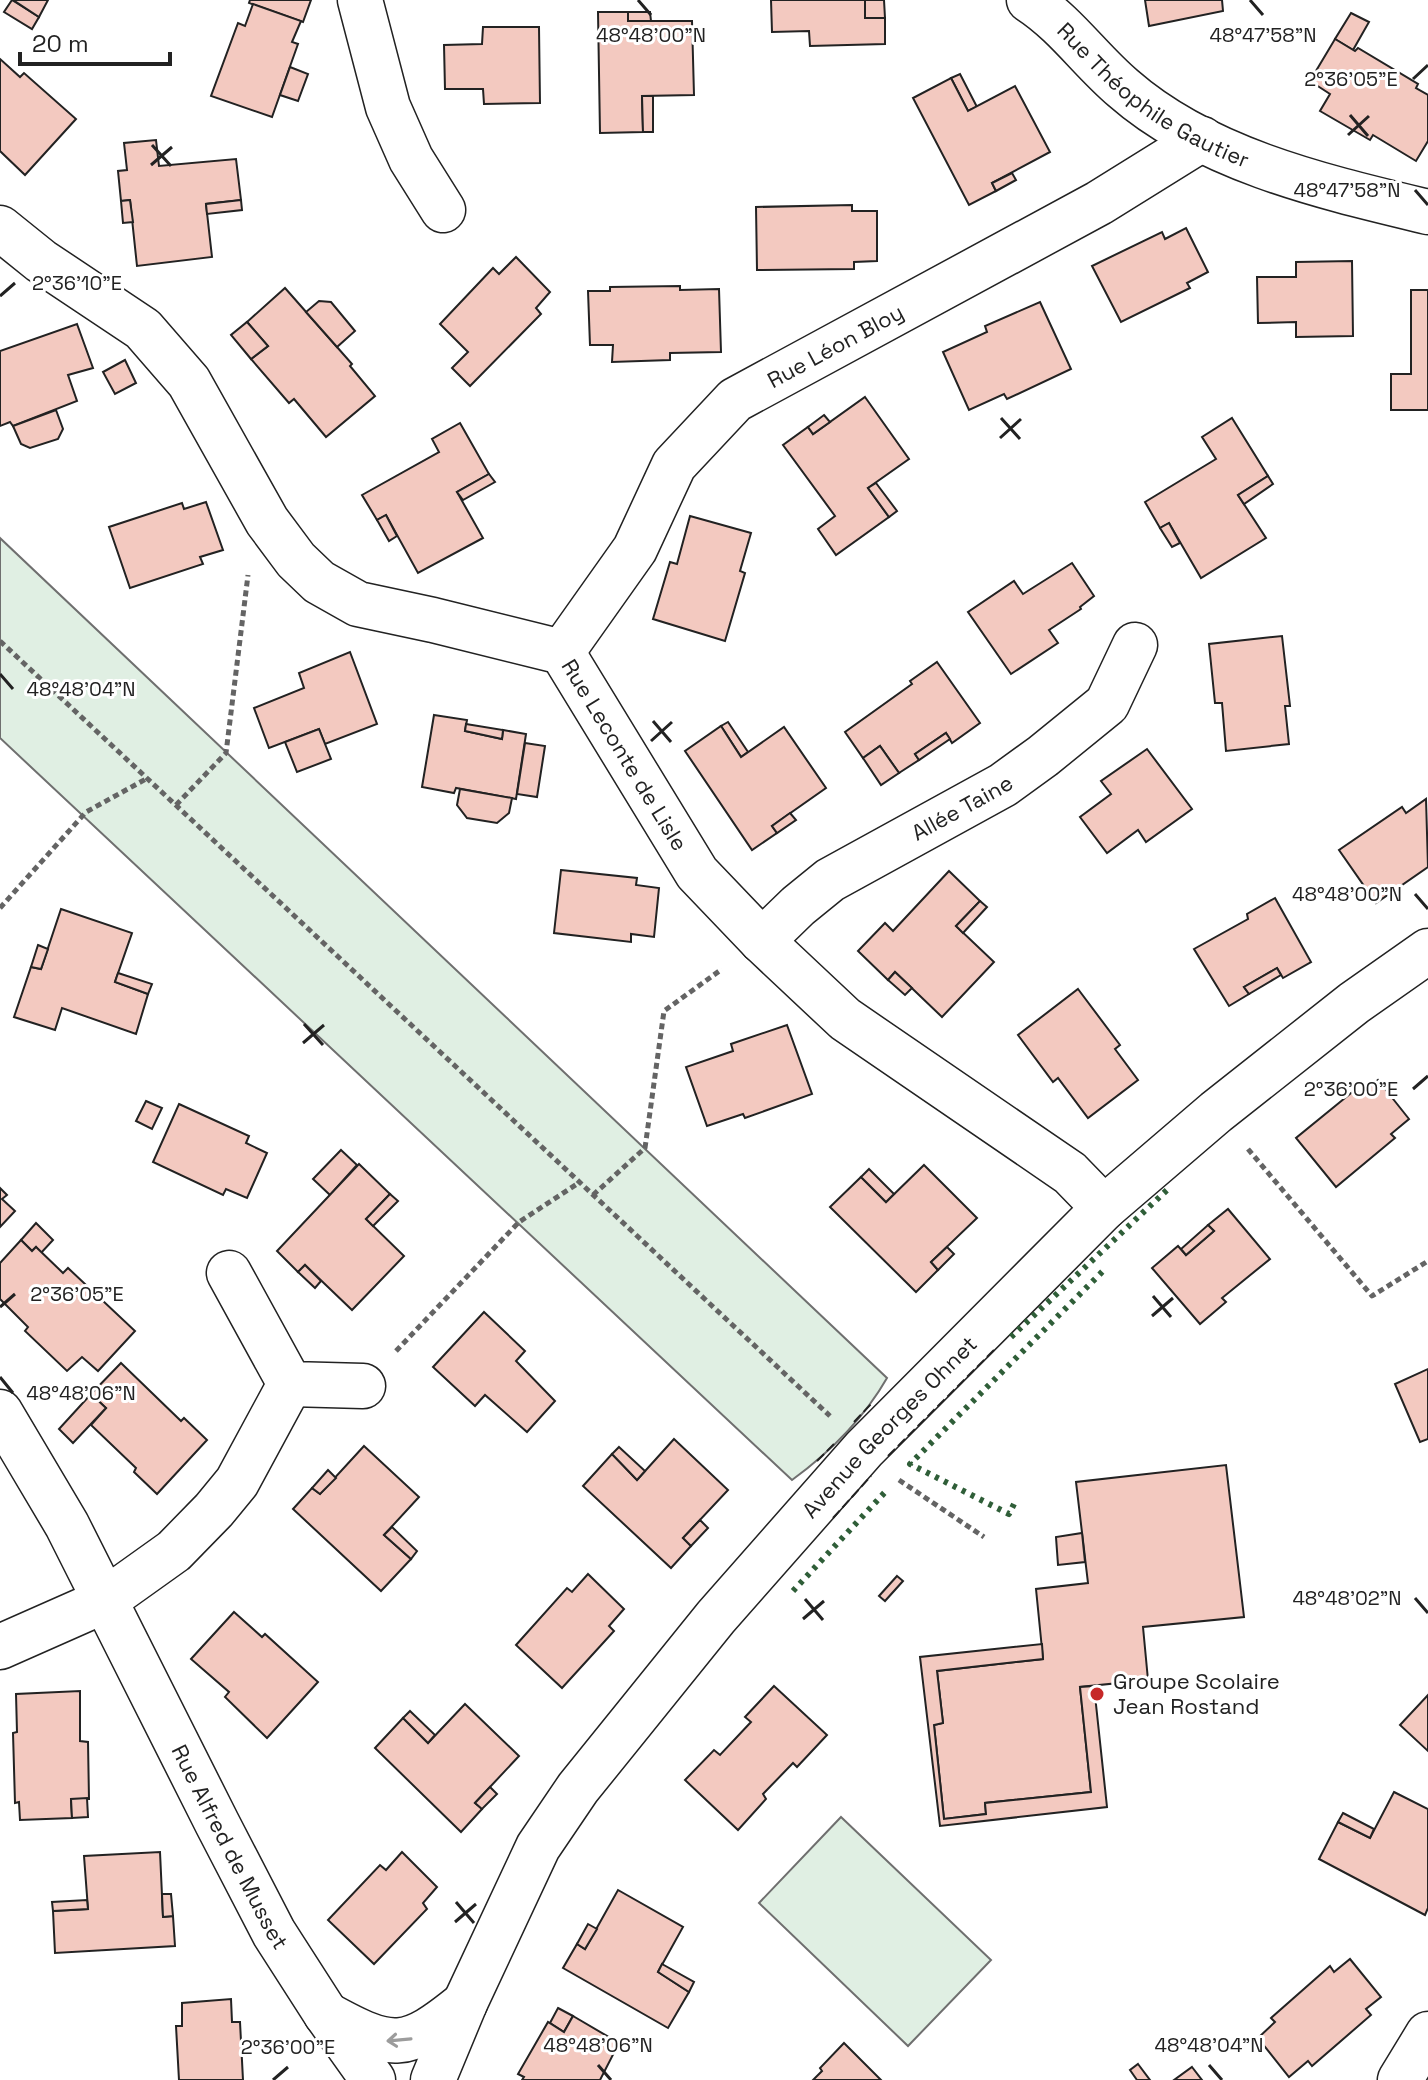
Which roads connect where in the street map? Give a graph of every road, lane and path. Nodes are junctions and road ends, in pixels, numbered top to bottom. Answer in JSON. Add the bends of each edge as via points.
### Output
{"nodes":[{"id":1,"x":360,"y":0,"type":"edge"},
{"id":2,"x":1043,"y":4,"type":"edge"},
{"id":3,"x":1202,"y":139,"type":"junction"},
{"id":4,"x":443,"y":210,"type":"dead end"},
{"id":5,"x":1428,"y":212,"type":"edge"},
{"id":6,"x":0,"y":228,"type":"edge"},
{"id":7,"x":267,"y":521,"type":"junction"},
{"id":8,"x":0,"y":641,"type":"edge"},
{"id":9,"x":1135,"y":645,"type":"dead end"},
{"id":10,"x":562,"y":652,"type":"junction"},
{"id":11,"x":146,"y":779,"type":"junction"},
{"id":12,"x":176,"y":805,"type":"junction"},
{"id":13,"x":0,"y":908,"type":"edge"},
{"id":14,"x":762,"y":941,"type":"junction"},
{"id":15,"x":1428,"y":951,"type":"edge"},
{"id":16,"x":1216,"y":1112,"type":"junction"},
{"id":17,"x":580,"y":1182,"type":"junction"},
{"id":18,"x":593,"y":1195,"type":"junction"},
{"id":19,"x":1104,"y":1208,"type":"junction"},
{"id":20,"x":1428,"y":1261,"type":"edge"},
{"id":21,"x":229,"y":1273,"type":"dead end"},
{"id":22,"x":290,"y":1384,"type":"junction"},
{"id":23,"x":363,"y":1386,"type":"joint"},
{"id":24,"x":0,"y":1412,"type":"edge"},
{"id":25,"x":864,"y":1449,"type":"junction"},
{"id":26,"x":984,"y":1537,"type":"dead end"},
{"id":27,"x":104,"y":1601,"type":"junction"},
{"id":28,"x":0,"y":1647,"type":"edge"},
{"id":29,"x":465,"y":2003,"type":"junction"},
{"id":30,"x":326,"y":2014,"type":"junction"},
{"id":31,"x":1428,"y":2034,"type":"edge"},
{"id":32,"x":373,"y":2080,"type":"edge"},
{"id":33,"x":433,"y":2080,"type":"edge"},
{"id":34,"x":1400,"y":2080,"type":"edge"}],
"edges":[{"from":1,"to":4,"type":"street","via":[[388,107],[411,159]]},
{"from":2,"to":3,"type":"street","name":"Rue Théophile Gautier","via":[[1123,88],[1168,122]]},
{"from":3,"to":5,"type":"street","name":"Rue Théophile Gautier","via":[[1320,186]]},
{"from":3,"to":10,"type":"street","name":"Rue Léon Bloy","via":[[1099,203],[735,400],[674,465],[635,549]]},
{"from":6,"to":7,"type":"street","name":"Rue Leconte de Lisle","via":[[143,329],[189,382]]},
{"from":7,"to":10,"type":"street","name":"Rue Leconte de Lisle","via":[[319,582],[358,604]]},
{"from":7,"to":12,"type":"path","via":[[254,530],[226,753]]},
{"from":8,"to":11,"type":"path"},
{"from":9,"to":14,"type":"street","name":"Allée Taine","via":[[1107,704],[1043,756],[1003,785],[830,880]]},
{"from":10,"to":14,"type":"street","name":"Rue Leconte de Lisle","via":[[697,873]]},
{"from":11,"to":12,"type":"path"},
{"from":11,"to":13,"type":"path","via":[[86,812]]},
{"from":12,"to":17,"type":"path"},
{"from":14,"to":18,"type":"path","via":[[664,1011],[645,1148]]},
{"from":14,"to":19,"type":"street","name":"Rue Leconte de Lisle","via":[[845,1019],[1070,1173]]},
{"from":15,"to":16,"type":"street","name":"Avenue Georges Ohnet"},
{"from":16,"to":19,"type":"street","name":"Avenue Georges Ohnet"},
{"from":16,"to":20,"type":"path","via":[[1372,1296]]},
{"from":17,"to":18,"type":"path"},
{"from":17,"to":23,"type":"path","via":[[519,1222]]},
{"from":18,"to":25,"type":"path"},
{"from":19,"to":25,"type":"street","name":"Avenue Georges Ohnet"},
{"from":21,"to":22,"type":"street"},
{"from":22,"to":23,"type":"street"},
{"from":22,"to":27,"type":"street","via":[[237,1482],[214,1510],[174,1551]]},
{"from":24,"to":27,"type":"street","name":"Rue Alfred de Musset","via":[[67,1525]]},
{"from":25,"to":26,"type":"path","via":[[894,1476]]},
{"from":25,"to":29,"type":"street","name":"Avenue Georges Ohnet","via":[[716,1617],[578,1788],[538,1847]]},
{"from":27,"to":28,"type":"street"},
{"from":27,"to":30,"type":"street","name":"Rue Alfred de Musset","via":[[274,1933]]},
{"from":29,"to":30,"type":"street","name":"Avenue Georges Ohnet","one_way":true,"via":[[419,2037],[394,2043]]},
{"from":29,"to":33,"type":"street","name":"Avenue Georges Ohnet"},
{"from":30,"to":32,"type":"street","name":"Rue Alfred de Musset"},
{"from":31,"to":34,"type":"street"}]}
